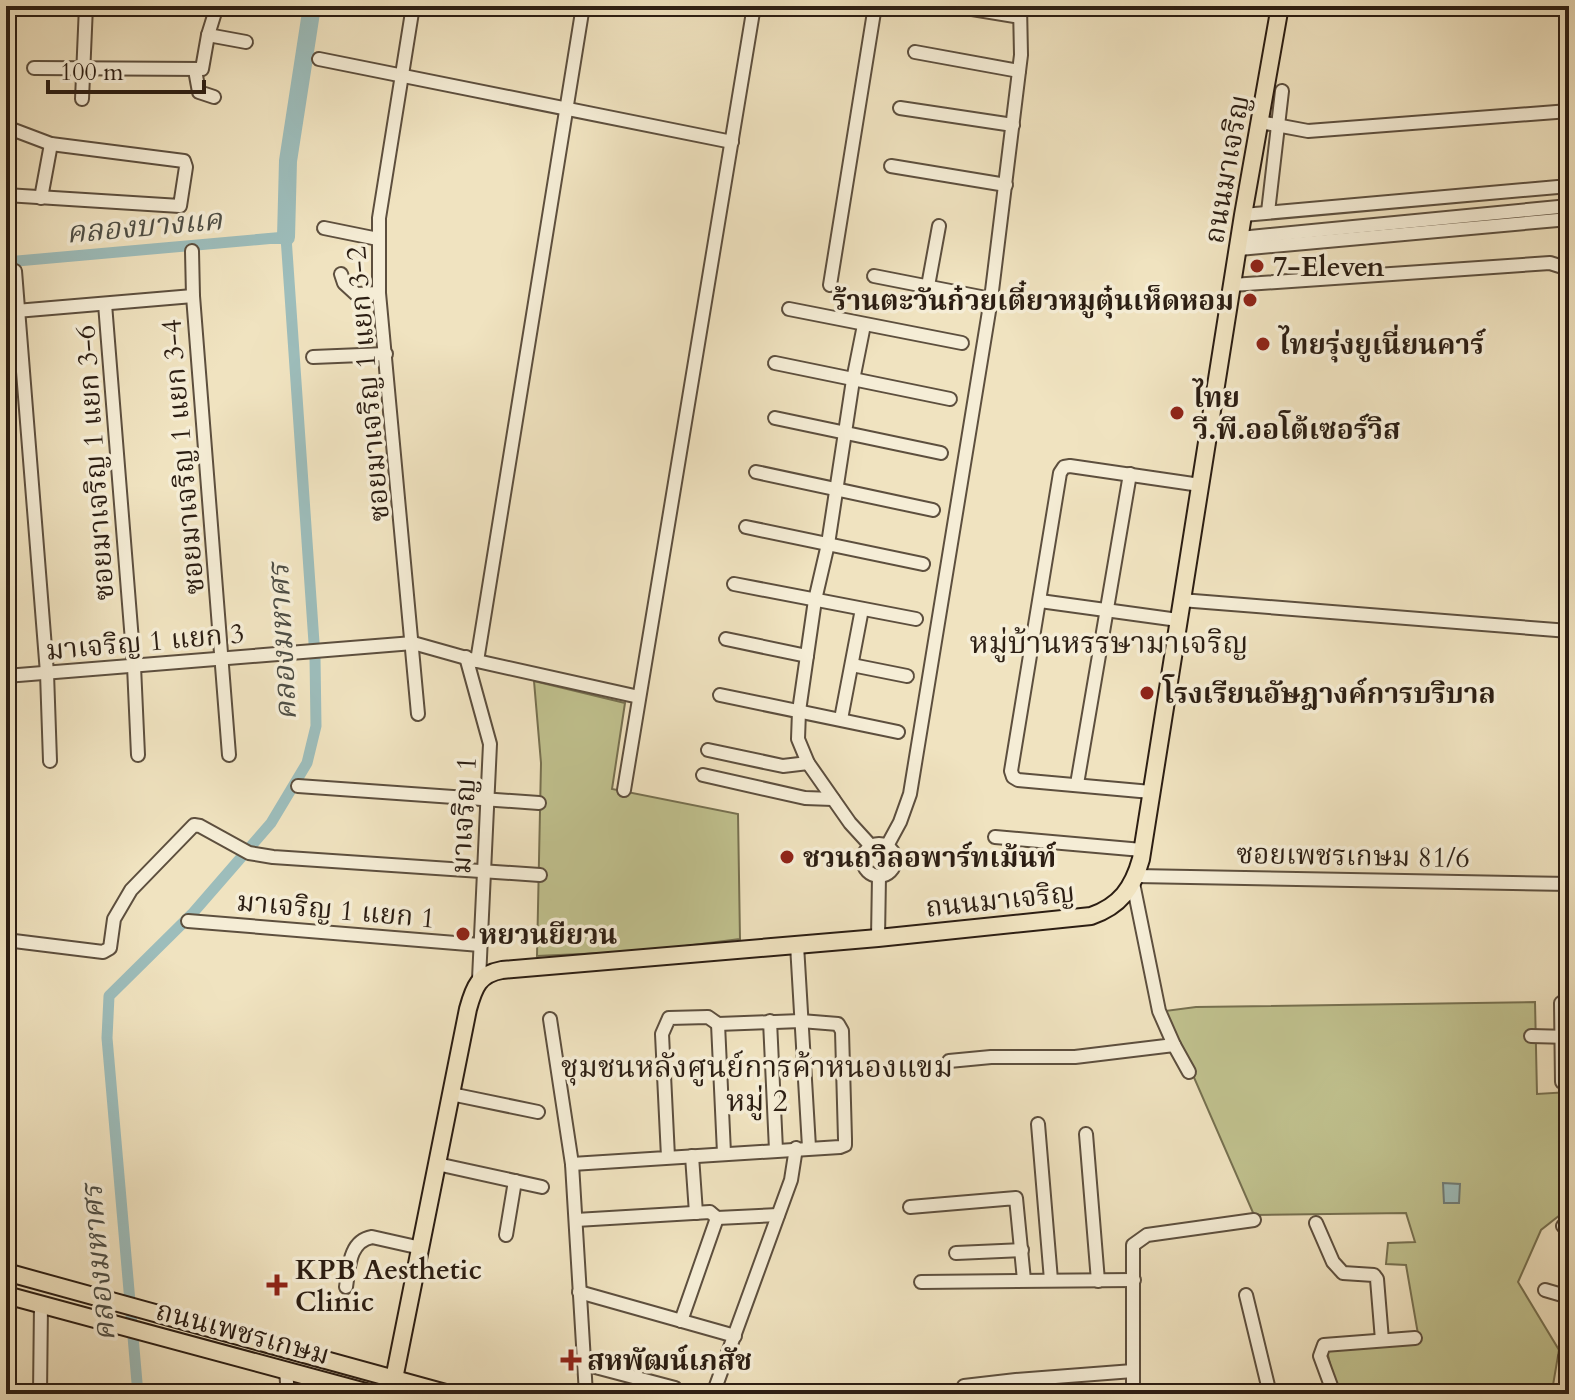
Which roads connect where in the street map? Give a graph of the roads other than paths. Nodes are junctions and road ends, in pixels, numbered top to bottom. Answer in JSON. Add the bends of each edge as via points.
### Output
{"nodes":[{"id":1,"x":86,"y":6,"type":"edge"},
{"id":2,"x":217,"y":6,"type":"edge"},
{"id":3,"x":413,"y":6,"type":"edge"},
{"id":4,"x":583,"y":6,"type":"edge"},
{"id":5,"x":754,"y":6,"type":"edge"},
{"id":6,"x":875,"y":6,"type":"edge"},
{"id":7,"x":954,"y":6,"type":"edge"},
{"id":8,"x":1280,"y":6,"type":"edge"},
{"id":9,"x":1020,"y":11,"type":"edge"},
{"id":10,"x":208,"y":35,"type":"junction"},
{"id":11,"x":246,"y":42,"type":"dead end"},
{"id":12,"x":915,"y":52,"type":"dead end"},
{"id":13,"x":319,"y":59,"type":"dead end"},
{"id":14,"x":34,"y":68,"type":"dead end"},
{"id":15,"x":84,"y":69,"type":"junction"},
{"id":16,"x":195,"y":70,"type":"junction"},
{"id":17,"x":1019,"y":71,"type":"junction"},
{"id":18,"x":401,"y":75,"type":"junction"},
{"id":19,"x":1282,"y":91,"type":"dead end"},
{"id":20,"x":214,"y":97,"type":"dead end"},
{"id":21,"x":82,"y":99,"type":"dead end"},
{"id":22,"x":900,"y":108,"type":"dead end"},
{"id":23,"x":567,"y":109,"type":"junction"},
{"id":24,"x":1569,"y":111,"type":"edge"},
{"id":25,"x":1013,"y":125,"type":"junction"},
{"id":26,"x":1268,"y":125,"type":"junction"},
{"id":27,"x":6,"y":127,"type":"edge"},
{"id":28,"x":732,"y":142,"type":"junction"},
{"id":29,"x":51,"y":144,"type":"junction"},
{"id":30,"x":891,"y":166,"type":"dead end"},
{"id":31,"x":1006,"y":185,"type":"junction"},
{"id":32,"x":1569,"y":186,"type":"edge"},
{"id":33,"x":6,"y":195,"type":"edge"},
{"id":34,"x":41,"y":198,"type":"junction"},
{"id":35,"x":1569,"y":206,"type":"edge"},
{"id":36,"x":1268,"y":212,"type":"junction"},
{"id":37,"x":1243,"y":215,"type":"junction"},
{"id":38,"x":1569,"y":219,"type":"edge"},
{"id":39,"x":939,"y":226,"type":"dead end"},
{"id":40,"x":324,"y":228,"type":"dead end"},
{"id":41,"x":378,"y":239,"type":"junction"},
{"id":42,"x":1240,"y":243,"type":"junction"},
{"id":43,"x":192,"y":251,"type":"dead end"},
{"id":44,"x":1569,"y":269,"type":"edge"},
{"id":45,"x":15,"y":271,"type":"dead end"},
{"id":46,"x":341,"y":274,"type":"dead end"},
{"id":47,"x":874,"y":276,"type":"dead end"},
{"id":48,"x":830,"y":285,"type":"dead end"},
{"id":49,"x":1232,"y":285,"type":"junction"},
{"id":50,"x":928,"y":286,"type":"junction"},
{"id":51,"x":379,"y":293,"type":"junction"},
{"id":52,"x":193,"y":296,"type":"junction"},
{"id":53,"x":991,"y":299,"type":"junction"},
{"id":54,"x":105,"y":304,"type":"junction"},
{"id":55,"x":789,"y":309,"type":"dead end"},
{"id":56,"x":16,"y":311,"type":"junction"},
{"id":57,"x":864,"y":325,"type":"junction"},
{"id":58,"x":962,"y":343,"type":"dead end"},
{"id":59,"x":386,"y":354,"type":"junction"},
{"id":60,"x":313,"y":357,"type":"dead end"},
{"id":61,"x":775,"y":363,"type":"dead end"},
{"id":62,"x":853,"y":380,"type":"junction"},
{"id":63,"x":950,"y":399,"type":"dead end"},
{"id":64,"x":775,"y":418,"type":"dead end"},
{"id":65,"x":845,"y":434,"type":"junction"},
{"id":66,"x":941,"y":453,"type":"dead end"},
{"id":67,"x":756,"y":472,"type":"dead end"},
{"id":68,"x":1130,"y":474,"type":"junction"},
{"id":69,"x":1200,"y":485,"type":"junction"},
{"id":70,"x":836,"y":491,"type":"junction"},
{"id":71,"x":933,"y":510,"type":"dead end"},
{"id":72,"x":746,"y":527,"type":"dead end"},
{"id":73,"x":828,"y":544,"type":"junction"},
{"id":74,"x":923,"y":564,"type":"dead end"},
{"id":75,"x":734,"y":584,"type":"dead end"},
{"id":76,"x":815,"y":600,"type":"junction"},
{"id":77,"x":1181,"y":600,"type":"junction"},
{"id":78,"x":1040,"y":601,"type":"junction"},
{"id":79,"x":862,"y":609,"type":"junction"},
{"id":80,"x":1106,"y":610,"type":"junction"},
{"id":81,"x":916,"y":619,"type":"dead end"},
{"id":82,"x":1178,"y":620,"type":"junction"},
{"id":83,"x":1569,"y":631,"type":"edge"},
{"id":84,"x":726,"y":639,"type":"dead end"},
{"id":85,"x":413,"y":643,"type":"junction"},
{"id":86,"x":807,"y":656,"type":"junction"},
{"id":87,"x":222,"y":659,"type":"junction"},
{"id":88,"x":471,"y":659,"type":"junction"},
{"id":89,"x":852,"y":665,"type":"junction"},
{"id":90,"x":134,"y":666,"type":"junction"},
{"id":91,"x":47,"y":673,"type":"junction"},
{"id":92,"x":6,"y":676,"type":"edge"},
{"id":93,"x":907,"y":676,"type":"dead end"},
{"id":94,"x":720,"y":695,"type":"dead end"},
{"id":95,"x":639,"y":697,"type":"junction"},
{"id":96,"x":799,"y":711,"type":"junction"},
{"id":97,"x":418,"y":714,"type":"dead end"},
{"id":98,"x":841,"y":719,"type":"junction"},
{"id":99,"x":898,"y":732,"type":"dead end"},
{"id":100,"x":708,"y":750,"type":"dead end"},
{"id":101,"x":138,"y":755,"type":"dead end"},
{"id":102,"x":229,"y":755,"type":"dead end"},
{"id":103,"x":50,"y":761,"type":"dead end"},
{"id":104,"x":808,"y":763,"type":"junction"},
{"id":105,"x":703,"y":775,"type":"dead end"},
{"id":106,"x":1077,"y":784,"type":"junction"},
{"id":107,"x":298,"y":786,"type":"dead end"},
{"id":108,"x":624,"y":790,"type":"dead end"},
{"id":109,"x":1151,"y":792,"type":"junction"},
{"id":110,"x":833,"y":799,"type":"junction"},
{"id":111,"x":488,"y":800,"type":"junction"},
{"id":112,"x":539,"y":803,"type":"dead end"},
{"id":113,"x":995,"y":837,"type":"dead end"},
{"id":114,"x":871,"y":846,"type":"junction"},
{"id":115,"x":887,"y":846,"type":"junction"},
{"id":116,"x":1142,"y":850,"type":"junction"},
{"id":117,"x":484,"y":872,"type":"junction"},
{"id":118,"x":540,"y":875,"type":"dead end"},
{"id":119,"x":879,"y":876,"type":"junction"},
{"id":120,"x":1135,"y":880,"type":"junction"},
{"id":121,"x":1569,"y":884,"type":"edge"},
{"id":122,"x":188,"y":921,"type":"dead end"},
{"id":123,"x":878,"y":938,"type":"junction"},
{"id":124,"x":6,"y":940,"type":"edge"},
{"id":125,"x":480,"y":945,"type":"junction"},
{"id":126,"x":797,"y":945,"type":"junction"},
{"id":127,"x":479,"y":979,"type":"junction"},
{"id":128,"x":1561,"y":1003,"type":"dead end"},
{"id":129,"x":550,"y":1019,"type":"dead end"},
{"id":130,"x":770,"y":1021,"type":"junction"},
{"id":131,"x":801,"y":1021,"type":"junction"},
{"id":132,"x":718,"y":1024,"type":"junction"},
{"id":133,"x":1531,"y":1036,"type":"dead end"},
{"id":134,"x":1565,"y":1037,"type":"edge"},
{"id":135,"x":1174,"y":1045,"type":"junction"},
{"id":136,"x":949,"y":1061,"type":"dead end"},
{"id":137,"x":1189,"y":1072,"type":"dead end"},
{"id":138,"x":1562,"y":1082,"type":"dead end"},
{"id":139,"x":451,"y":1094,"type":"junction"},
{"id":140,"x":538,"y":1112,"type":"dead end"},
{"id":141,"x":1038,"y":1124,"type":"dead end"},
{"id":142,"x":1086,"y":1134,"type":"dead end"},
{"id":143,"x":802,"y":1148,"type":"junction"},
{"id":144,"x":776,"y":1150,"type":"junction"},
{"id":145,"x":724,"y":1153,"type":"junction"},
{"id":146,"x":692,"y":1156,"type":"junction"},
{"id":147,"x":668,"y":1157,"type":"junction"},
{"id":148,"x":437,"y":1164,"type":"junction"},
{"id":149,"x":572,"y":1164,"type":"junction"},
{"id":150,"x":515,"y":1181,"type":"junction"},
{"id":151,"x":542,"y":1187,"type":"dead end"},
{"id":152,"x":910,"y":1207,"type":"dead end"},
{"id":153,"x":696,"y":1213,"type":"junction"},
{"id":154,"x":778,"y":1215,"type":"junction"},
{"id":155,"x":717,"y":1218,"type":"junction"},
{"id":156,"x":576,"y":1220,"type":"junction"},
{"id":157,"x":1254,"y":1220,"type":"dead end"},
{"id":158,"x":1316,"y":1223,"type":"dead end"},
{"id":159,"x":506,"y":1235,"type":"dead end"},
{"id":160,"x":421,"y":1248,"type":"junction"},
{"id":161,"x":1022,"y":1250,"type":"junction"},
{"id":162,"x":956,"y":1253,"type":"dead end"},
{"id":163,"x":6,"y":1272,"type":"edge"},
{"id":164,"x":1024,"y":1280,"type":"junction"},
{"id":165,"x":1051,"y":1280,"type":"junction"},
{"id":166,"x":1134,"y":1280,"type":"junction"},
{"id":167,"x":1098,"y":1281,"type":"junction"},
{"id":168,"x":921,"y":1282,"type":"dead end"},
{"id":169,"x":346,"y":1287,"type":"dead end"},
{"id":170,"x":1545,"y":1290,"type":"dead end"},
{"id":171,"x":579,"y":1292,"type":"junction"},
{"id":172,"x":6,"y":1295,"type":"edge"},
{"id":173,"x":1246,"y":1295,"type":"dead end"},
{"id":174,"x":1569,"y":1297,"type":"edge"},
{"id":175,"x":41,"y":1304,"type":"junction"},
{"id":176,"x":681,"y":1321,"type":"junction"},
{"id":177,"x":735,"y":1336,"type":"junction"},
{"id":178,"x":1415,"y":1338,"type":"dead end"},
{"id":179,"x":1382,"y":1340,"type":"junction"},
{"id":180,"x":584,"y":1364,"type":"junction"},
{"id":181,"x":286,"y":1371,"type":"junction"},
{"id":182,"x":1133,"y":1371,"type":"junction"},
{"id":183,"x":1016,"y":1380,"type":"junction"},
{"id":184,"x":393,"y":1386,"type":"edge"},
{"id":185,"x":675,"y":1388,"type":"dead end"},
{"id":186,"x":40,"y":1394,"type":"edge"},
{"id":187,"x":288,"y":1394,"type":"edge"},
{"id":188,"x":373,"y":1394,"type":"edge"},
{"id":189,"x":449,"y":1394,"type":"edge"},
{"id":190,"x":586,"y":1394,"type":"edge"},
{"id":191,"x":713,"y":1394,"type":"edge"},
{"id":192,"x":965,"y":1394,"type":"edge"},
{"id":193,"x":1018,"y":1394,"type":"edge"},
{"id":194,"x":1133,"y":1394,"type":"edge"},
{"id":195,"x":1270,"y":1394,"type":"edge"},
{"id":196,"x":1334,"y":1394,"type":"edge"}],
"edges":[{"from":1,"to":15,"type":"street"},
{"from":2,"to":10,"type":"street"},
{"from":3,"to":18,"type":"street","name":"ซอยมาเจริญ 1 แยก 3-2"},
{"from":4,"to":23,"type":"street"},
{"from":5,"to":28,"type":"street"},
{"from":6,"to":48,"type":"street"},
{"from":7,"to":9,"type":"street"},
{"from":8,"to":26,"type":"main road","name":"ถนนมาเจริญ"},
{"from":9,"to":17,"type":"street"},
{"from":10,"to":11,"type":"street"},
{"from":10,"to":16,"type":"street","via":[[203,67]]},
{"from":12,"to":17,"type":"street"},
{"from":13,"to":18,"type":"street"},
{"from":14,"to":15,"type":"street"},
{"from":15,"to":16,"type":"street"},
{"from":15,"to":21,"type":"street"},
{"from":16,"to":20,"type":"street","via":[[199,92]]},
{"from":17,"to":25,"type":"street"},
{"from":18,"to":23,"type":"street"},
{"from":18,"to":41,"type":"street","name":"ซอยมาเจริญ 1 แยก 3-2"},
{"from":19,"to":26,"type":"street"},
{"from":22,"to":25,"type":"street"},
{"from":23,"to":28,"type":"street"},
{"from":23,"to":88,"type":"street"},
{"from":24,"to":26,"type":"street","via":[[1308,131]]},
{"from":25,"to":31,"type":"street"},
{"from":26,"to":36,"type":"street"},
{"from":26,"to":37,"type":"main road","name":"ถนนมาเจริญ"},
{"from":27,"to":29,"type":"street"},
{"from":28,"to":95,"type":"street"},
{"from":29,"to":34,"type":"street"},
{"from":29,"to":34,"type":"street","via":[[184,161],[183,198],[180,206],[173,206]]},
{"from":30,"to":31,"type":"street"},
{"from":31,"to":53,"type":"street"},
{"from":32,"to":36,"type":"street"},
{"from":33,"to":34,"type":"street"},
{"from":35,"to":42,"type":"street"},
{"from":36,"to":37,"type":"street"},
{"from":37,"to":42,"type":"main road","name":"ถนนมาเจริญ"},
{"from":38,"to":42,"type":"street"},
{"from":39,"to":50,"type":"street"},
{"from":40,"to":41,"type":"street"},
{"from":41,"to":51,"type":"street","name":"ซอยมาเจริญ 1 แยก 3-2"},
{"from":42,"to":49,"type":"main road","name":"ถนนมาเจริญ"},
{"from":43,"to":52,"type":"street","name":"ซอยมาเจริญ 1 แยก 3-4"},
{"from":44,"to":49,"type":"street","via":[[1550,263]]},
{"from":45,"to":56,"type":"street"},
{"from":46,"to":51,"type":"street","via":[[356,294]]},
{"from":47,"to":50,"type":"street"},
{"from":49,"to":69,"type":"main road","name":"ถนนมาเจริญ"},
{"from":50,"to":53,"type":"street"},
{"from":51,"to":59,"type":"street","name":"ซอยมาเจริญ 1 แยก 3-2"},
{"from":52,"to":54,"type":"street"},
{"from":52,"to":87,"type":"street","name":"ซอยมาเจริญ 1 แยก 3-4"},
{"from":53,"to":115,"type":"street","via":[[910,794]]},
{"from":54,"to":56,"type":"street"},
{"from":54,"to":90,"type":"street","name":"ซอยมาเจริญ 1 แยก 3-6"},
{"from":55,"to":57,"type":"street"},
{"from":56,"to":91,"type":"street"},
{"from":57,"to":58,"type":"street"},
{"from":57,"to":62,"type":"street"},
{"from":59,"to":60,"type":"street"},
{"from":59,"to":85,"type":"street","name":"ซอยมาเจริญ 1 แยก 3-2"},
{"from":61,"to":62,"type":"street"},
{"from":62,"to":63,"type":"street"},
{"from":62,"to":65,"type":"street"},
{"from":64,"to":65,"type":"street"},
{"from":65,"to":66,"type":"street"},
{"from":65,"to":70,"type":"street"},
{"from":67,"to":70,"type":"street"},
{"from":68,"to":69,"type":"street"},
{"from":68,"to":78,"type":"street","via":[[1064,467]]},
{"from":68,"to":80,"type":"street"},
{"from":69,"to":77,"type":"main road","name":"ถนนมาเจริญ"},
{"from":70,"to":71,"type":"street"},
{"from":70,"to":73,"type":"street"},
{"from":72,"to":73,"type":"street"},
{"from":73,"to":74,"type":"street"},
{"from":73,"to":76,"type":"street"},
{"from":75,"to":76,"type":"street"},
{"from":76,"to":79,"type":"street"},
{"from":76,"to":86,"type":"street"},
{"from":77,"to":82,"type":"main road","name":"ถนนมาเจริญ"},
{"from":77,"to":83,"type":"street"},
{"from":78,"to":80,"type":"street"},
{"from":78,"to":106,"type":"street","via":[[1011,771],[1018,780]]},
{"from":79,"to":81,"type":"street"},
{"from":79,"to":89,"type":"street"},
{"from":80,"to":82,"type":"street"},
{"from":80,"to":106,"type":"street"},
{"from":82,"to":109,"type":"main road","name":"ถนนมาเจริญ"},
{"from":84,"to":86,"type":"street"},
{"from":85,"to":87,"type":"street","name":"มาเจริญ 1 แยก 3"},
{"from":85,"to":88,"type":"street","name":"มาเจริญ 1 แยก 3"},
{"from":85,"to":97,"type":"street","name":"ซอยมาเจริญ 1 แยก 3-2"},
{"from":86,"to":96,"type":"street"},
{"from":87,"to":90,"type":"street","name":"มาเจริญ 1 แยก 3"},
{"from":87,"to":102,"type":"street","name":"ซอยมาเจริญ 1 แยก 3-4"},
{"from":88,"to":95,"type":"street","name":"มาเจริญ 1 แยก 3"},
{"from":88,"to":111,"type":"street","name":"มาเจริญ 1","via":[[490,744]]},
{"from":89,"to":93,"type":"street"},
{"from":89,"to":98,"type":"street"},
{"from":90,"to":91,"type":"street","name":"มาเจริญ 1 แยก 3"},
{"from":90,"to":101,"type":"street","name":"ซอยมาเจริญ 1 แยก 3-6"},
{"from":91,"to":92,"type":"street","name":"มาเจริญ 1 แยก 3"},
{"from":91,"to":103,"type":"street"},
{"from":94,"to":96,"type":"street"},
{"from":95,"to":108,"type":"street"},
{"from":96,"to":98,"type":"street"},
{"from":96,"to":104,"type":"street","via":[[798,739]]},
{"from":98,"to":99,"type":"street"},
{"from":100,"to":104,"type":"street","via":[[783,766]]},
{"from":104,"to":110,"type":"street"},
{"from":105,"to":110,"type":"street","via":[[805,798]]},
{"from":106,"to":109,"type":"street"},
{"from":107,"to":111,"type":"street"},
{"from":109,"to":116,"type":"main road","name":"ถนนมาเจริญ"},
{"from":110,"to":114,"type":"street"},
{"from":111,"to":112,"type":"street"},
{"from":111,"to":117,"type":"street","name":"มาเจริญ 1"},
{"from":113,"to":116,"type":"street"},
{"from":114,"to":115,"type":"street"},
{"from":114,"to":119,"type":"street","via":[[863,864]]},
{"from":115,"to":119,"type":"street","via":[[895,865]]},
{"from":116,"to":120,"type":"main road","name":"ถนนมาเจริญ"},
{"from":117,"to":118,"type":"street"},
{"from":117,"to":124,"type":"street","via":[[273,857],[248,852],[200,826],[189,827],[131,890],[114,919],[110,948],[103,952]]},
{"from":117,"to":125,"type":"street","name":"มาเจริญ 1"},
{"from":119,"to":123,"type":"street"},
{"from":120,"to":121,"type":"street","name":"ซอยเพชรเกษม 81/6"},
{"from":120,"to":123,"type":"main road","name":"ถนนมาเจริญ","via":[[1119,902],[1091,916]]},
{"from":120,"to":135,"type":"street","via":[[1159,1011]]},
{"from":122,"to":125,"type":"street","name":"มาเจริญ 1 แยก 1"},
{"from":123,"to":126,"type":"main road","name":"ถนนมาเจริญ"},
{"from":125,"to":127,"type":"street","name":"มาเจริญ 1"},
{"from":126,"to":127,"type":"main road","name":"ถนนมาเจริญ","via":[[502,970]]},
{"from":126,"to":131,"type":"street"},
{"from":127,"to":139,"type":"main road"},
{"from":128,"to":134,"type":"street"},
{"from":129,"to":149,"type":"street"},
{"from":130,"to":131,"type":"street"},
{"from":130,"to":132,"type":"street"},
{"from":130,"to":144,"type":"street"},
{"from":131,"to":143,"type":"street"},
{"from":131,"to":143,"type":"street","via":[[838,1024],[842,1031],[845,1145]]},
{"from":132,"to":145,"type":"street"},
{"from":132,"to":147,"type":"street","via":[[708,1017],[674,1016],[666,1022],[662,1034]]},
{"from":133,"to":134,"type":"street"},
{"from":134,"to":138,"type":"street"},
{"from":135,"to":136,"type":"street","via":[[1075,1057]]},
{"from":135,"to":137,"type":"street"},
{"from":139,"to":140,"type":"street"},
{"from":139,"to":148,"type":"main road"},
{"from":141,"to":165,"type":"street"},
{"from":142,"to":167,"type":"street"},
{"from":143,"to":144,"type":"street"},
{"from":143,"to":154,"type":"street"},
{"from":144,"to":145,"type":"street"},
{"from":145,"to":146,"type":"street"},
{"from":146,"to":147,"type":"street"},
{"from":146,"to":153,"type":"street"},
{"from":147,"to":149,"type":"street"},
{"from":148,"to":150,"type":"street"},
{"from":148,"to":160,"type":"main road"},
{"from":149,"to":156,"type":"street"},
{"from":150,"to":151,"type":"street"},
{"from":150,"to":159,"type":"street"},
{"from":152,"to":161,"type":"street","via":[[1016,1198]]},
{"from":153,"to":155,"type":"street","via":[[710,1212]]},
{"from":153,"to":156,"type":"street"},
{"from":154,"to":155,"type":"street"},
{"from":154,"to":177,"type":"street"},
{"from":155,"to":176,"type":"street"},
{"from":156,"to":171,"type":"street"},
{"from":157,"to":166,"type":"street","via":[[1147,1235],[1133,1245]]},
{"from":158,"to":179,"type":"street","via":[[1343,1273],[1367,1273],[1377,1279]]},
{"from":160,"to":169,"type":"street","via":[[366,1238],[352,1252]]},
{"from":160,"to":184,"type":"main road"},
{"from":161,"to":162,"type":"street"},
{"from":161,"to":164,"type":"street"},
{"from":163,"to":184,"type":"main road","name":"ถนนเพชรเกษม"},
{"from":164,"to":165,"type":"street"},
{"from":164,"to":168,"type":"street"},
{"from":165,"to":167,"type":"street"},
{"from":166,"to":167,"type":"street"},
{"from":166,"to":182,"type":"street"},
{"from":170,"to":174,"type":"street"},
{"from":171,"to":176,"type":"street"},
{"from":171,"to":180,"type":"street"},
{"from":172,"to":175,"type":"main road","name":"ถนนเพชรเกษม"},
{"from":173,"to":195,"type":"street"},
{"from":175,"to":181,"type":"main road","name":"ถนนเพชรเกษม"},
{"from":175,"to":186,"type":"street"},
{"from":176,"to":177,"type":"street"},
{"from":177,"to":191,"type":"street"},
{"from":178,"to":179,"type":"street"},
{"from":179,"to":196,"type":"street","via":[[1324,1345],[1320,1356]]},
{"from":180,"to":185,"type":"street"},
{"from":180,"to":190,"type":"street"},
{"from":181,"to":187,"type":"street"},
{"from":181,"to":188,"type":"main road","name":"ถนนเพชรเกษม"},
{"from":182,"to":183,"type":"street"},
{"from":182,"to":194,"type":"street"},
{"from":183,"to":192,"type":"street","via":[[964,1386]]},
{"from":183,"to":193,"type":"street"},
{"from":184,"to":189,"type":"main road","name":"ถนนเพชรเกษม"}]}
